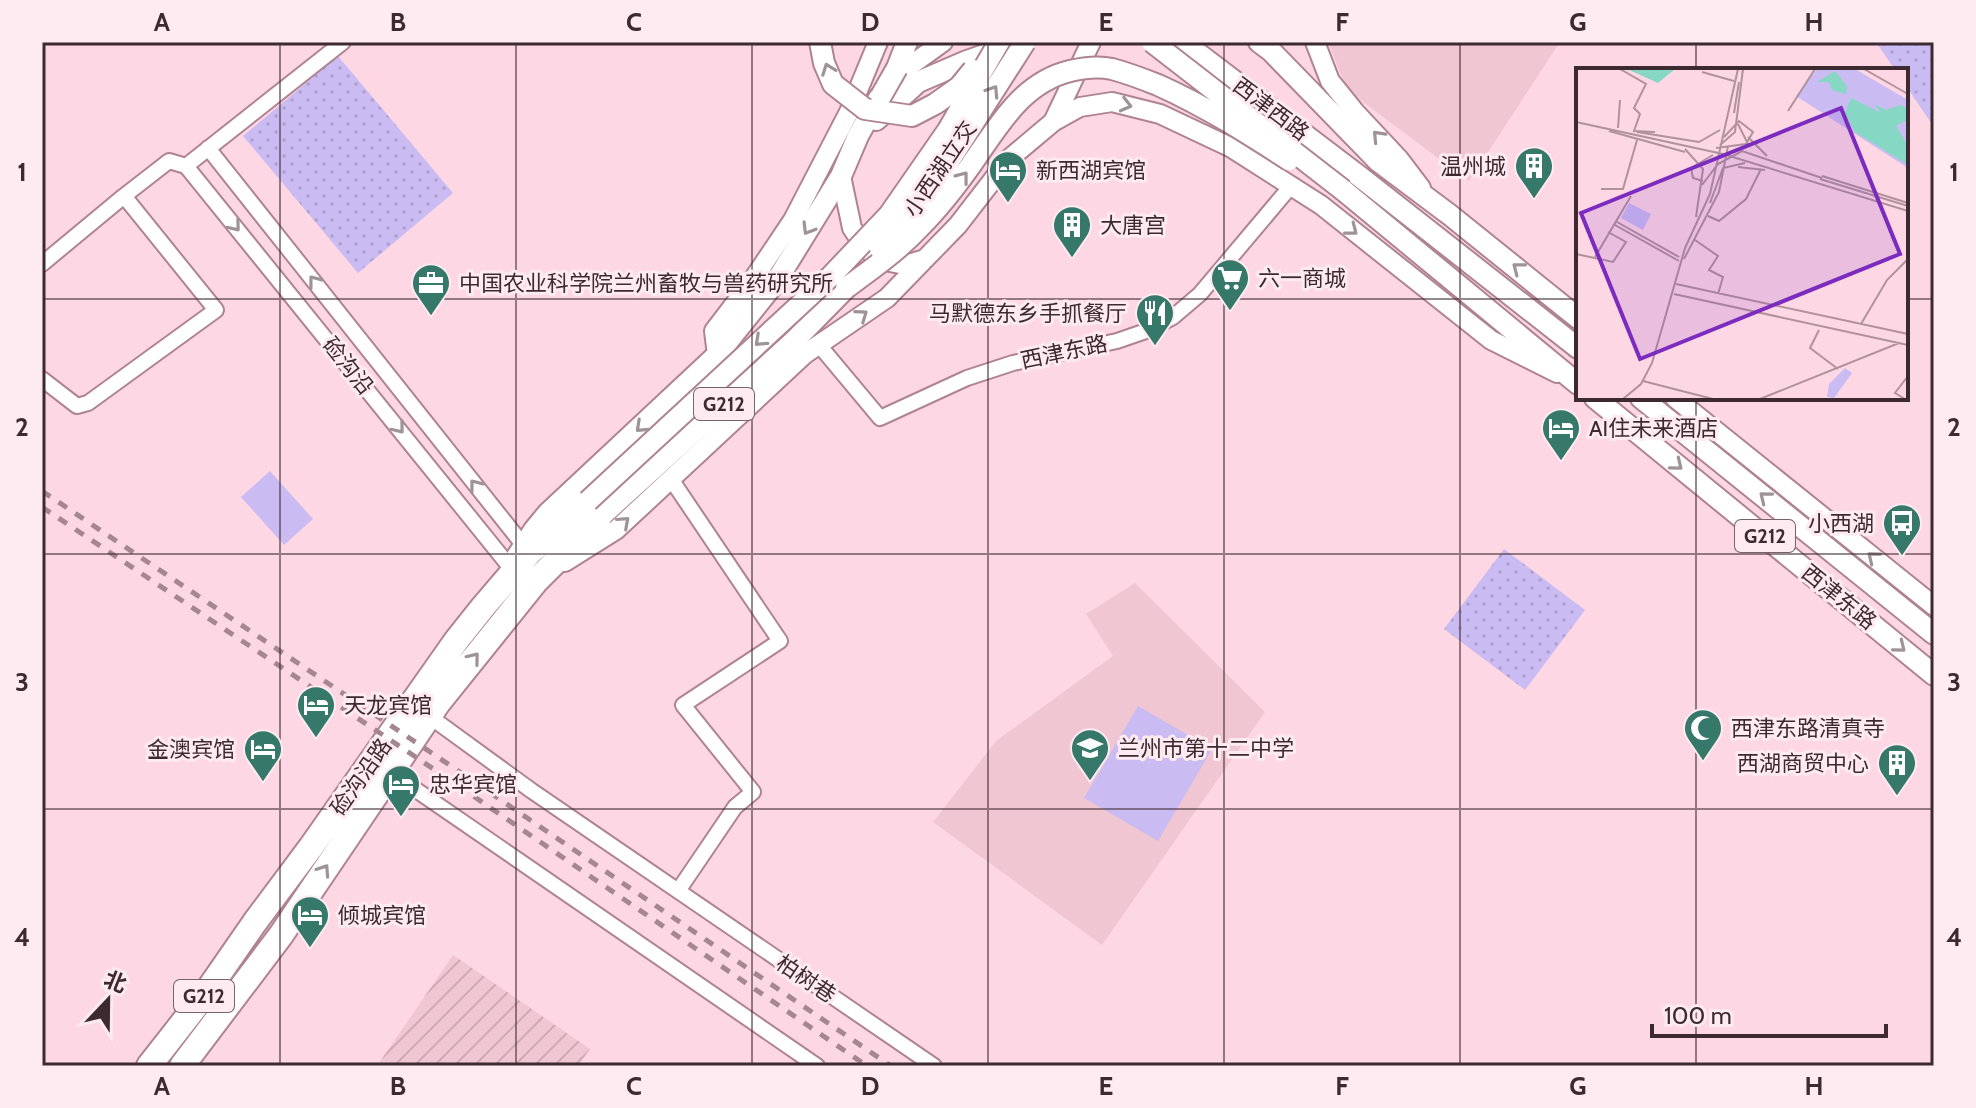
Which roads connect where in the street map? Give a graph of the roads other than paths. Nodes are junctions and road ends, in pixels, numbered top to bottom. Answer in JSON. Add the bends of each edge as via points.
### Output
{"nodes":[{"id":1,"x":343,"y":42,"type":"edge"},
{"id":2,"x":820,"y":42,"type":"edge"},
{"id":3,"x":878,"y":42,"type":"edge"},
{"id":4,"x":907,"y":42,"type":"edge"},
{"id":5,"x":943,"y":42,"type":"edge"},
{"id":6,"x":998,"y":42,"type":"edge"},
{"id":7,"x":1024,"y":42,"type":"edge"},
{"id":8,"x":1091,"y":42,"type":"edge"},
{"id":9,"x":1152,"y":42,"type":"edge"},
{"id":10,"x":1183,"y":42,"type":"edge"},
{"id":11,"x":1259,"y":42,"type":"edge"},
{"id":12,"x":1283,"y":42,"type":"edge"},
{"id":13,"x":1315,"y":42,"type":"edge"},
{"id":14,"x":1319,"y":101,"type":"junction"},
{"id":15,"x":849,"y":112,"type":"junction"},
{"id":16,"x":1053,"y":122,"type":"junction"},
{"id":17,"x":858,"y":136,"type":"junction"},
{"id":18,"x":208,"y":148,"type":"junction"},
{"id":19,"x":186,"y":166,"type":"junction"},
{"id":20,"x":841,"y":176,"type":"junction"},
{"id":21,"x":1291,"y":186,"type":"junction"},
{"id":22,"x":124,"y":196,"type":"junction"},
{"id":23,"x":1427,"y":197,"type":"junction"},
{"id":24,"x":925,"y":259,"type":"junction"},
{"id":25,"x":42,"y":264,"type":"edge"},
{"id":26,"x":1452,"y":280,"type":"junction"},
{"id":27,"x":846,"y":288,"type":"junction"},
{"id":28,"x":1576,"y":316,"type":"edge"},
{"id":29,"x":819,"y":345,"type":"junction"},
{"id":30,"x":1576,"y":346,"type":"edge"},
{"id":31,"x":717,"y":355,"type":"junction"},
{"id":32,"x":42,"y":379,"type":"edge"},
{"id":33,"x":1576,"y":382,"type":"edge"},
{"id":34,"x":1597,"y":400,"type":"edge"},
{"id":35,"x":1643,"y":400,"type":"edge"},
{"id":36,"x":1659,"y":400,"type":"edge"},
{"id":37,"x":1677,"y":400,"type":"edge"},
{"id":38,"x":1677,"y":427,"type":"junction"},
{"id":39,"x":671,"y":479,"type":"junction"},
{"id":40,"x":594,"y":509,"type":"junction"},
{"id":41,"x":524,"y":546,"type":"junction"},
{"id":42,"x":510,"y":567,"type":"junction"},
{"id":43,"x":536,"y":581,"type":"junction"},
{"id":44,"x":494,"y":592,"type":"junction"},
{"id":45,"x":1934,"y":606,"type":"edge"},
{"id":46,"x":1934,"y":634,"type":"edge"},
{"id":47,"x":1934,"y":675,"type":"edge"},
{"id":48,"x":429,"y":716,"type":"junction"},
{"id":49,"x":390,"y":772,"type":"junction"},
{"id":50,"x":678,"y":891,"type":"junction"},
{"id":51,"x":149,"y":1066,"type":"edge"},
{"id":52,"x":182,"y":1066,"type":"edge"},
{"id":53,"x":817,"y":1066,"type":"edge"},
{"id":54,"x":934,"y":1066,"type":"edge"}],
"edges":[{"from":1,"to":18,"type":"street"},
{"from":6,"to":2,"type":"main road","one_way":true,"bridge":true,"via":[[959,87],[912,116],[865,109],[833,84]]},
{"from":3,"to":15,"type":"street"},
{"from":4,"to":17,"type":"main road","bridge":true},
{"from":5,"to":15,"type":"street"},
{"from":6,"to":40,"type":"main road","one_way":true,"bridge":true,"via":[[948,130],[889,215]]},
{"from":7,"to":17,"type":"main road","bridge":true,"via":[[918,82]]},
{"from":27,"to":7,"type":"main road","name":"小西湖立交","one_way":true,"bridge":true,"via":[[926,197]]},
{"from":8,"to":16,"type":"street"},
{"from":9,"to":26,"type":"main road","bridge":true},
{"from":10,"to":30,"type":"main road","name":"西津西路"},
{"from":11,"to":14,"type":"main road"},
{"from":12,"to":14,"type":"main road"},
{"from":23,"to":13,"type":"street","one_way":true,"via":[[1330,81]]},
{"from":14,"to":23,"type":"main road","via":[[1378,161]]},
{"from":15,"to":31,"type":"street","via":[[793,220],[714,331]]},
{"from":16,"to":21,"type":"street","one_way":true,"via":[[1080,107],[1112,102],[1160,114],[1230,147]]},
{"from":16,"to":24,"type":"street","via":[[1009,159]]},
{"from":17,"to":20,"type":"main road"},
{"from":18,"to":19,"type":"street"},
{"from":41,"to":18,"type":"street","name":"硷沟沿","one_way":true},
{"from":19,"to":22,"type":"street","via":[[169,161]]},
{"from":19,"to":42,"type":"street","name":"硷沟沿","one_way":true},
{"from":20,"to":24,"type":"street","via":[[856,234],[866,249],[905,265]]},
{"from":20,"to":31,"type":"main road","one_way":true,"via":[[777,280]]},
{"from":21,"to":29,"type":"street","name":"西津东路","via":[[1200,294],[1173,317],[1117,341],[1013,363],[880,418]]},
{"from":21,"to":33,"type":"street","one_way":true,"via":[[1491,340]]},
{"from":22,"to":25,"type":"street"},
{"from":22,"to":32,"type":"street","via":[[216,310],[88,403],[77,406]]},
{"from":28,"to":23,"type":"main road","one_way":true},
{"from":29,"to":24,"type":"street","one_way":true,"via":[[887,298]]},
{"from":27,"to":26,"type":"main road","one_way":true,"bridge":true,"via":[[921,227],[1019,99],[1045,80],[1092,68],[1147,81],[1224,119],[1289,160]]},
{"from":26,"to":33,"type":"main road"},
{"from":27,"to":40,"type":"main road","number":"G212","via":[[794,341]]},
{"from":29,"to":39,"type":"street"},
{"from":31,"to":41,"type":"main road","one_way":true,"via":[[548,513]]},
{"from":34,"to":47,"type":"main road","name":"西津东路","number":"G212","one_way":true},
{"from":35,"to":38,"type":"main road","name":"西津东路"},
{"from":36,"to":38,"type":"main road"},
{"from":45,"to":37,"type":"street","one_way":true},
{"from":46,"to":38,"type":"main road","name":"西津东路","number":"G212","one_way":true},
{"from":43,"to":39,"type":"street","one_way":true,"via":[[616,530]]},
{"from":39,"to":50,"type":"street","via":[[780,641],[683,705],[753,792],[735,807]]},
{"from":40,"to":43,"type":"highway","name":"硷沟沿路","number":"G212"},
{"from":40,"to":44,"type":"highway","name":"硷沟沿路","number":"G212","via":[[530,552]]},
{"from":41,"to":42,"type":"main road"},
{"from":42,"to":44,"type":"main road"},
{"from":48,"to":43,"type":"highway","name":"硷沟沿路","number":"G212","one_way":true},
{"from":44,"to":51,"type":"highway","name":"硷沟沿路","number":"G212"},
{"from":48,"to":49,"type":"highway","name":"硷沟沿路","number":"G212"},
{"from":48,"to":50,"type":"street","name":"柏树巷"},
{"from":52,"to":49,"type":"highway","name":"硷沟沿路","number":"G212","one_way":true,"via":[[281,935]]},
{"from":49,"to":53,"type":"street"},
{"from":50,"to":54,"type":"street","name":"柏树巷"}]}
